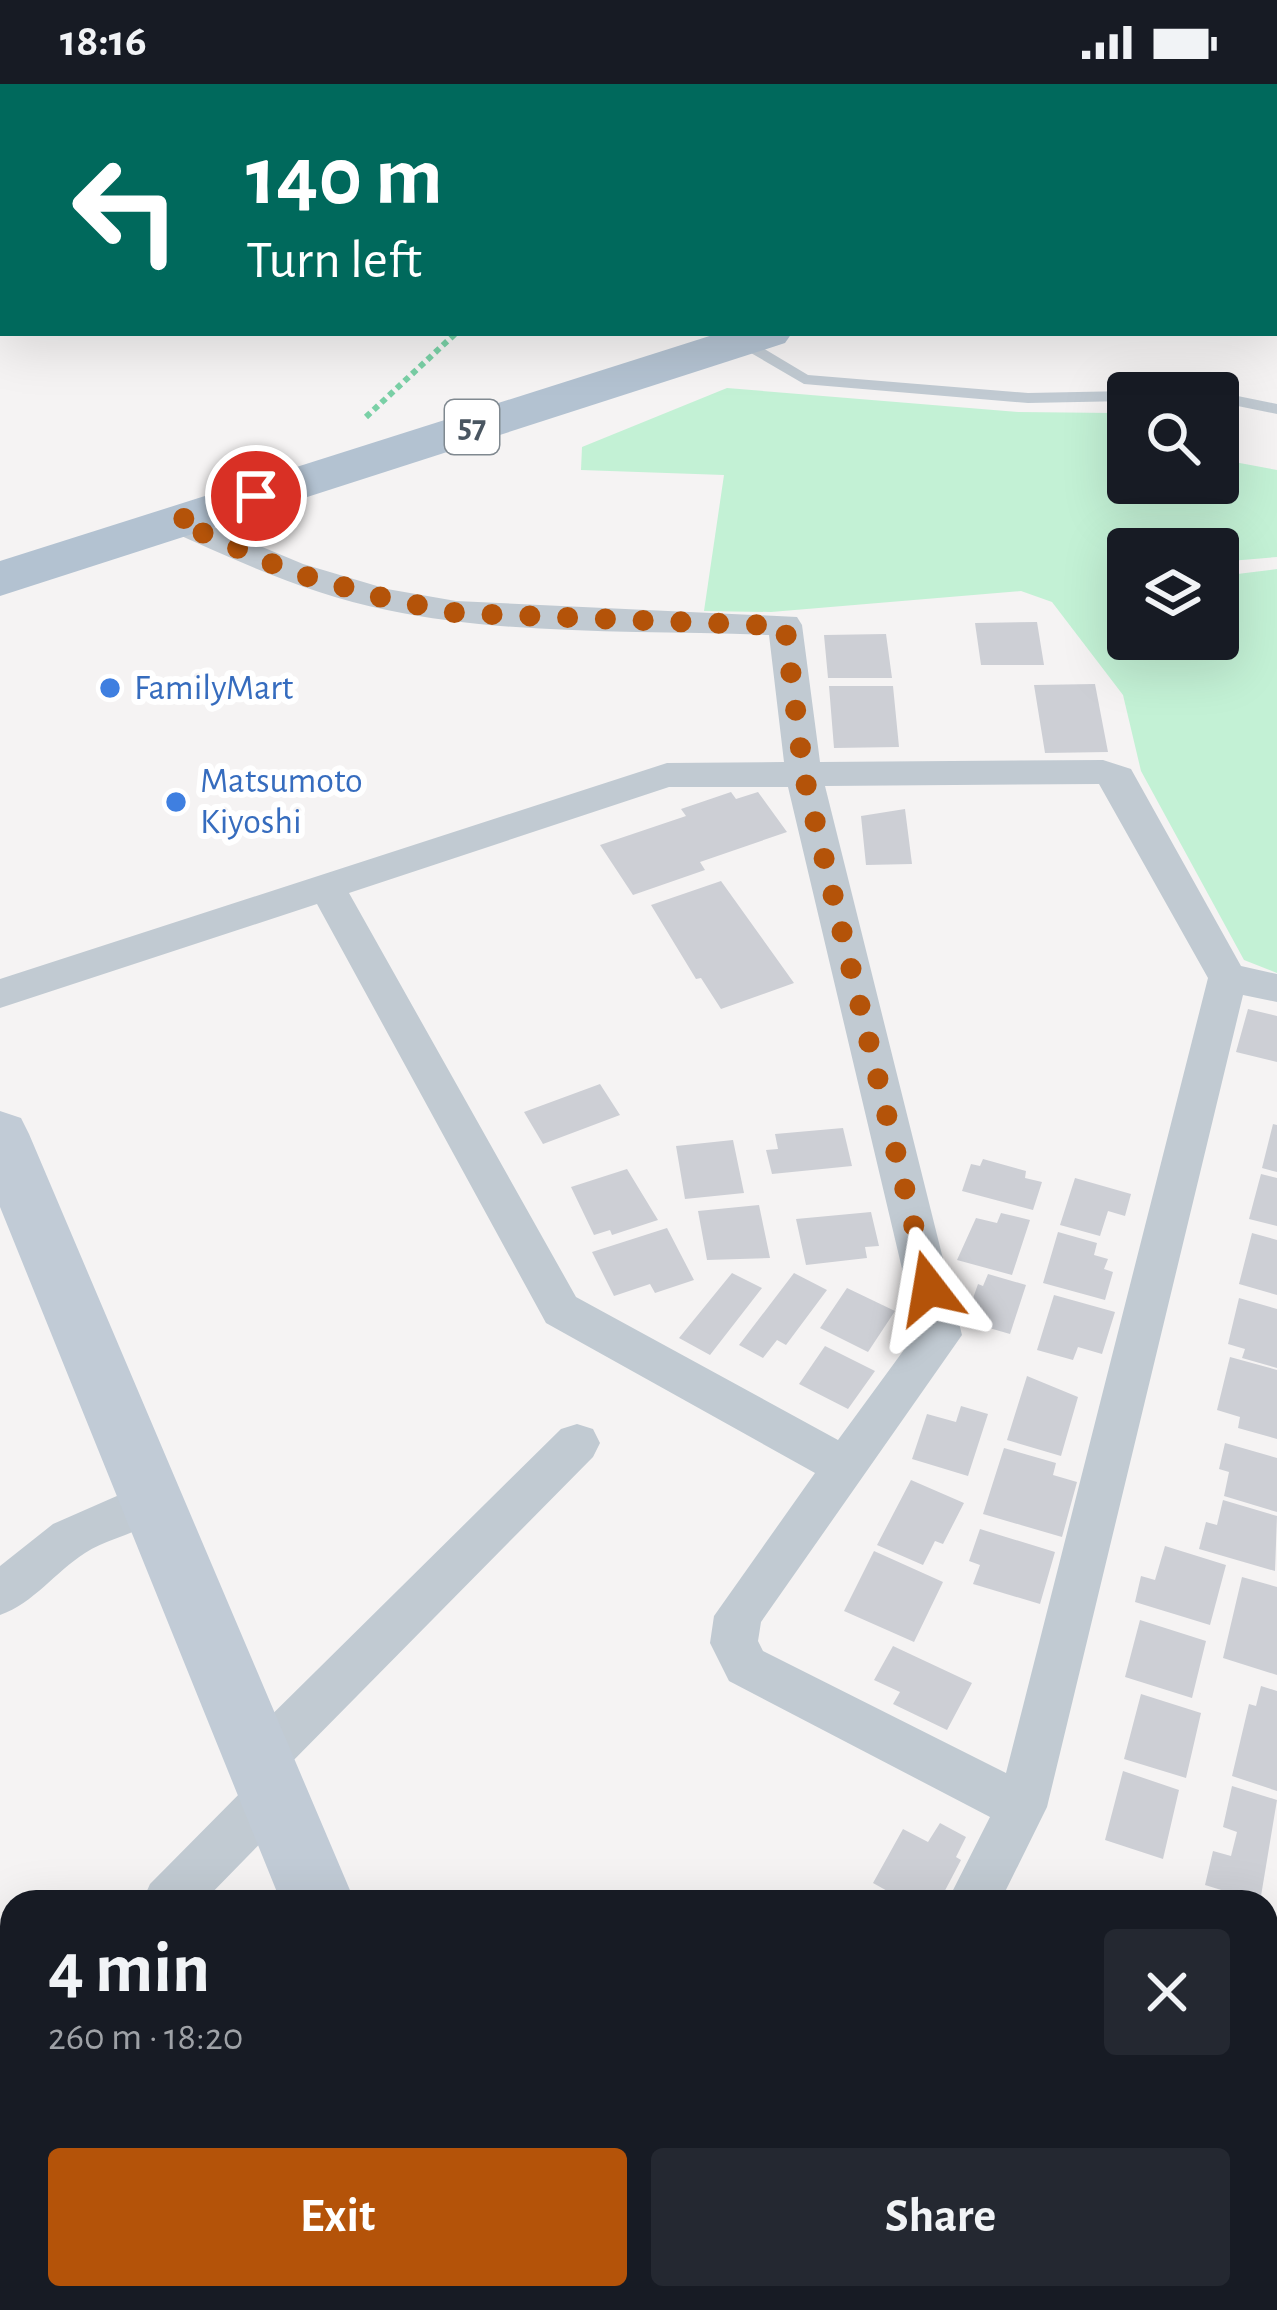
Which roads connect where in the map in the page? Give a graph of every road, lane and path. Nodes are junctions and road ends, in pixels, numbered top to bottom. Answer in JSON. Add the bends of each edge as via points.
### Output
{"nodes":[{"id":1,"x":453,"y":336,"type":"edge"},
{"id":2,"x":758,"y":336,"type":"edge"},
{"id":3,"x":1107,"y":396,"type":"edge"},
{"id":4,"x":1239,"y":402,"type":"edge"},
{"id":5,"x":1277,"y":410,"type":"edge"},
{"id":6,"x":336,"y":470,"type":"junction"},
{"id":7,"x":176,"y":521,"type":"junction"},
{"id":8,"x":0,"y":579,"type":"edge"},
{"id":9,"x":804,"y":776,"type":"junction"},
{"id":10,"x":326,"y":886,"type":"junction"},
{"id":11,"x":1228,"y":977,"type":"junction"},
{"id":12,"x":1277,"y":988,"type":"edge"},
{"id":13,"x":0,"y":994,"type":"edge"},
{"id":14,"x":0,"y":1134,"type":"edge"},
{"id":15,"x":577,"y":1443,"type":"dead end"},
{"id":16,"x":844,"y":1466,"type":"junction"},
{"id":17,"x":152,"y":1501,"type":"junction"},
{"id":18,"x":0,"y":1594,"type":"edge"},
{"id":19,"x":267,"y":1777,"type":"junction"},
{"id":20,"x":1022,"y":1807,"type":"junction"},
{"id":21,"x":178,"y":1890,"type":"edge"},
{"id":22,"x":313,"y":1890,"type":"edge"},
{"id":23,"x":979,"y":1890,"type":"edge"}],
"edges":[{"from":1,"to":6,"type":"path","via":[[359,424]]},
{"from":2,"to":3,"type":"lane","via":[[756,350],[804,379],[1028,398]]},
{"from":2,"to":6,"type":"main road","number":"57"},
{"from":4,"to":5,"type":"lane"},
{"from":6,"to":7,"type":"main road","number":"57"},
{"from":7,"to":8,"type":"main road","number":"57"},
{"from":7,"to":9,"type":"street","via":[[291,572],[457,613],[785,626]]},
{"from":9,"to":10,"type":"street","via":[[667,775]]},
{"from":9,"to":11,"type":"street","via":[[1118,778]]},
{"from":9,"to":16,"type":"street","via":[[940,1335]]},
{"from":10,"to":13,"type":"street"},
{"from":10,"to":16,"type":"street","via":[[561,1310]]},
{"from":11,"to":12,"type":"street"},
{"from":11,"to":20,"type":"street"},
{"from":14,"to":17,"type":"street"},
{"from":15,"to":19,"type":"street"},
{"from":16,"to":20,"type":"street","via":[[738,1616],[734,1643],[746,1666]]},
{"from":17,"to":18,"type":"street","via":[[69,1538]]},
{"from":17,"to":19,"type":"street"},
{"from":19,"to":21,"type":"street"},
{"from":19,"to":22,"type":"street"},
{"from":20,"to":23,"type":"street"}]}
